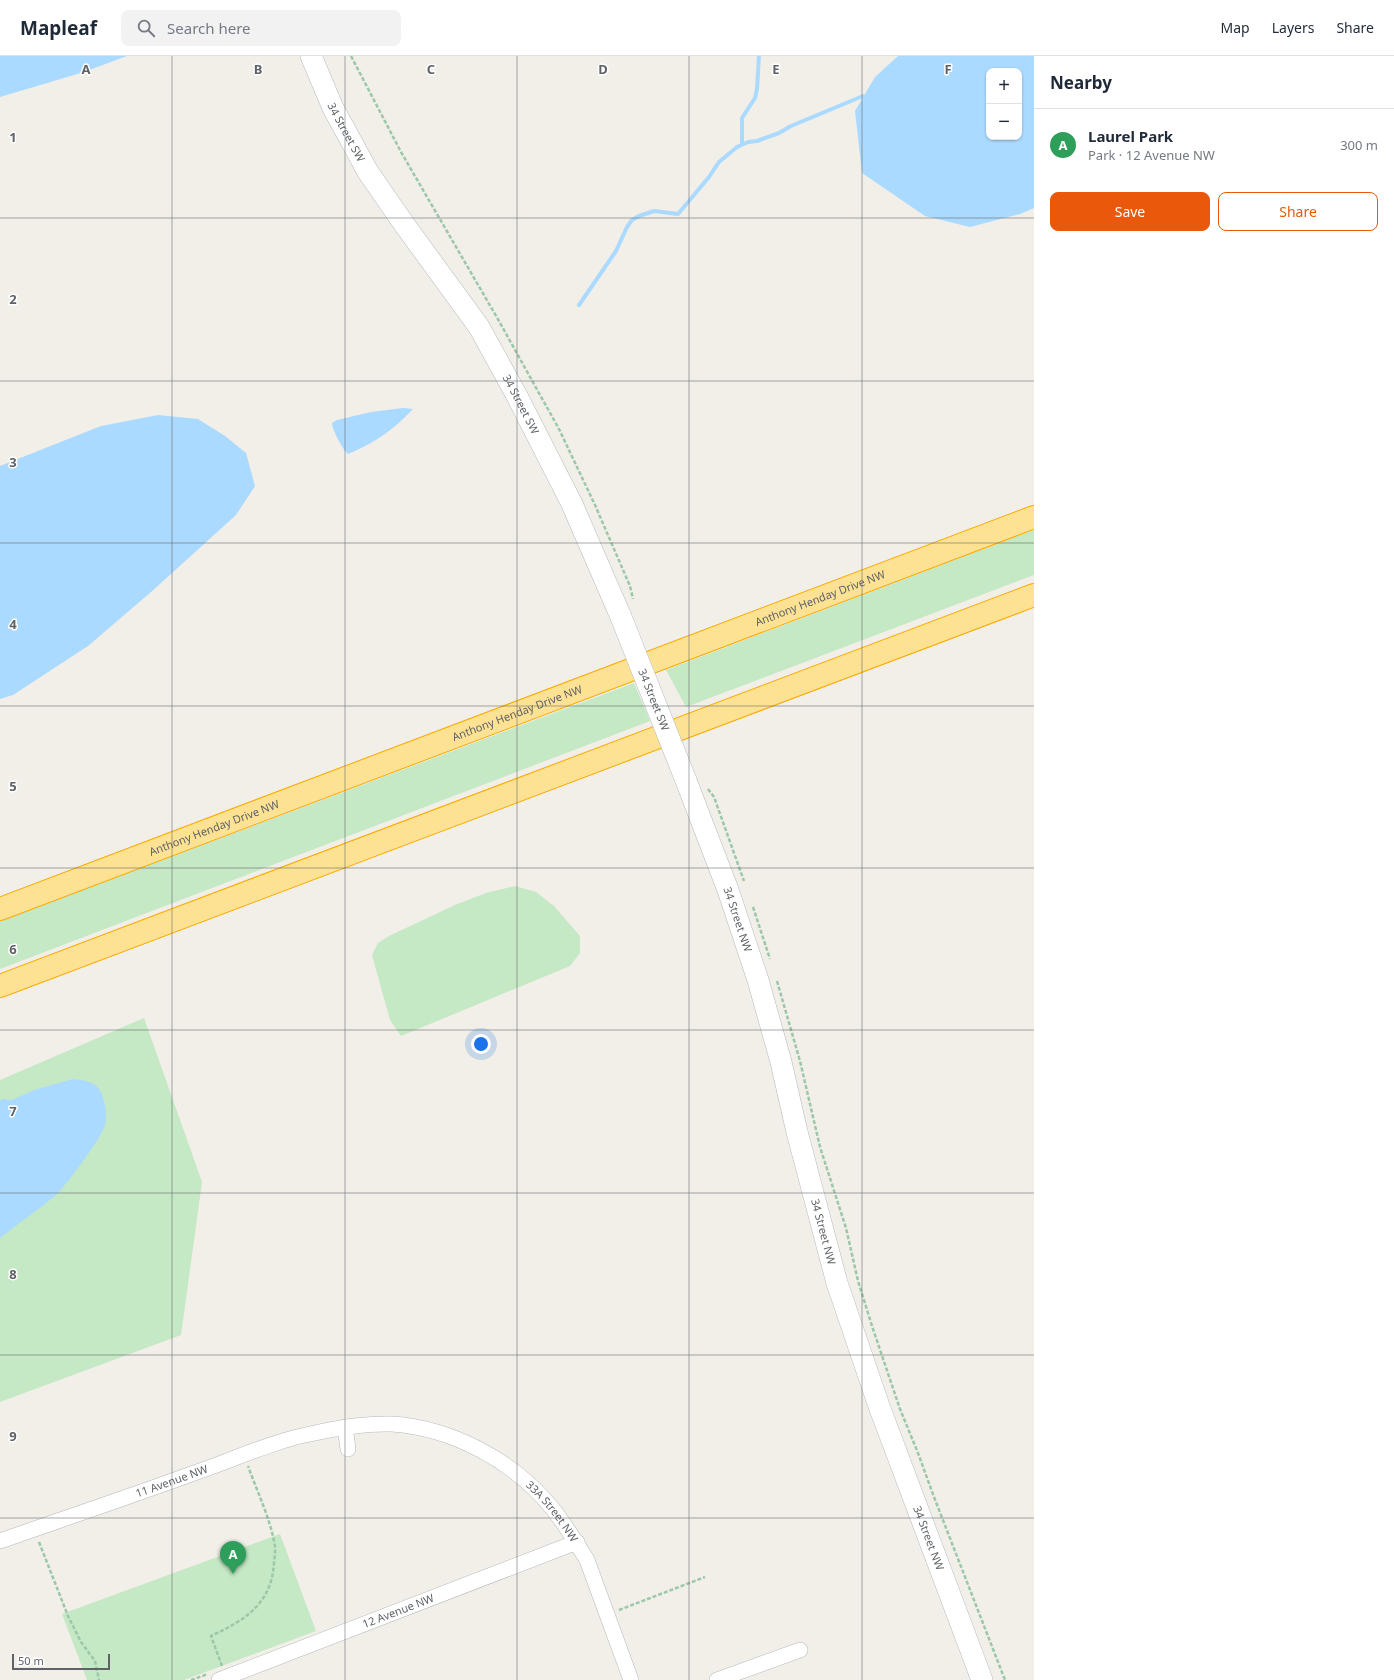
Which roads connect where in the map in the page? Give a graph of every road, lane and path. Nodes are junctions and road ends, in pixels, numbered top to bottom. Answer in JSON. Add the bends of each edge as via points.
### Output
{"nodes":[{"id":1,"x":311,"y":56,"type":"edge"},
{"id":2,"x":351,"y":56,"type":"edge"},
{"id":3,"x":1034,"y":517,"type":"edge"},
{"id":4,"x":1034,"y":595,"type":"edge"},
{"id":5,"x":633,"y":601,"type":"dead end"},
{"id":6,"x":685,"y":778,"type":"joint"},
{"id":7,"x":0,"y":909,"type":"edge"},
{"id":8,"x":0,"y":986,"type":"edge"},
{"id":9,"x":900,"y":1409,"type":"dead end"},
{"id":10,"x":391,"y":1424,"type":"joint"},
{"id":11,"x":345,"y":1428,"type":"junction"},
{"id":12,"x":348,"y":1448,"type":"dead end"},
{"id":13,"x":247,"y":1464,"type":"dead end"},
{"id":14,"x":37,"y":1537,"type":"dead end"},
{"id":15,"x":0,"y":1541,"type":"edge"},
{"id":16,"x":577,"y":1542,"type":"junction"},
{"id":17,"x":705,"y":1577,"type":"dead end"},
{"id":18,"x":607,"y":1614,"type":"junction"},
{"id":19,"x":800,"y":1650,"type":"dead end"},
{"id":20,"x":229,"y":1675,"type":"edge"},
{"id":21,"x":98,"y":1680,"type":"edge"},
{"id":22,"x":631,"y":1680,"type":"edge"},
{"id":23,"x":717,"y":1680,"type":"edge"},
{"id":24,"x":982,"y":1680,"type":"edge"},
{"id":25,"x":1005,"y":1680,"type":"edge"}],
"edges":[{"from":1,"to":6,"type":"main road","name":"34 Street SW","bridge":true,"via":[[333,108],[368,172],[479,327],[517,396],[572,504],[621,617]]},
{"from":2,"to":5,"type":"path","via":[[401,152],[559,429],[630,586]]},
{"from":3,"to":7,"type":"highway","name":"Anthony Henday Drive NW"},
{"from":4,"to":8,"type":"highway"},
{"from":6,"to":24,"type":"main road","name":"34 Street NW","via":[[728,890],[758,980],[837,1283],[885,1423]]},
{"from":9,"to":25,"type":"path"},
{"from":10,"to":11,"type":"street","name":"11 Avenue NW"},
{"from":10,"to":16,"type":"street","name":"33A Street NW","via":[[448,1436],[492,1456],[551,1506]]},
{"from":11,"to":12,"type":"street"},
{"from":11,"to":15,"type":"street","name":"11 Avenue NW","via":[[308,1434],[274,1445]]},
{"from":13,"to":20,"type":"path","via":[[274,1542],[274,1573],[262,1601],[239,1622],[211,1636]]},
{"from":14,"to":21,"type":"path","via":[[68,1616],[81,1642],[95,1660]]},
{"from":16,"to":18,"type":"street","name":"33A Street NW","via":[[587,1560]]},
{"from":16,"to":20,"type":"street","name":"12 Avenue NW"},
{"from":17,"to":18,"type":"path"},
{"from":18,"to":22,"type":"street","name":"33A Street NW"},
{"from":19,"to":23,"type":"street"}]}
